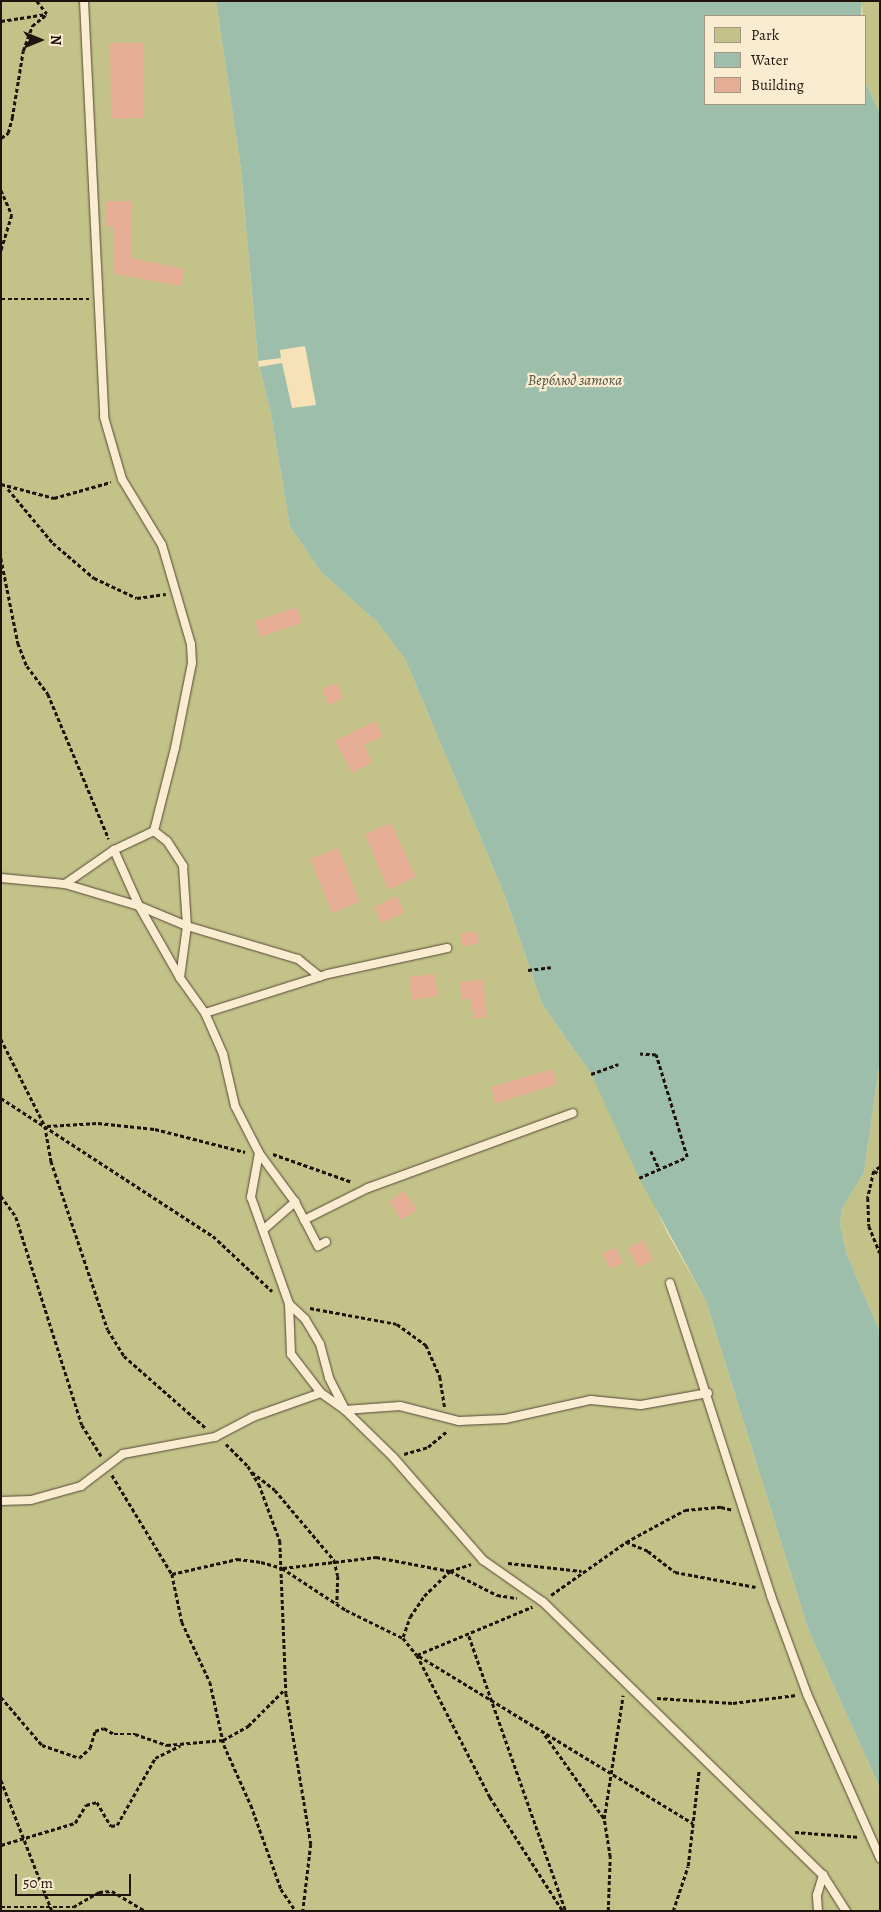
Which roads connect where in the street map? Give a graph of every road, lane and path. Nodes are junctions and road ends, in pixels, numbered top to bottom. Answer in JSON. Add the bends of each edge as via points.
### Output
{"nodes":[{"id":1,"x":37,"y":1,"type":"edge"},
{"id":2,"x":84,"y":1,"type":"edge"},
{"id":3,"x":47,"y":14,"type":"junction"},
{"id":4,"x":1,"y":21,"type":"edge"},
{"id":5,"x":1,"y":138,"type":"edge"},
{"id":6,"x":1,"y":190,"type":"edge"},
{"id":7,"x":1,"y":252,"type":"edge"},
{"id":8,"x":1,"y":299,"type":"edge"},
{"id":9,"x":98,"y":299,"type":"junction"},
{"id":10,"x":122,"y":478,"type":"junction"},
{"id":11,"x":1,"y":484,"type":"edge"},
{"id":12,"x":8,"y":489,"type":"junction"},
{"id":13,"x":1,"y":558,"type":"edge"},
{"id":14,"x":176,"y":593,"type":"junction"},
{"id":15,"x":154,"y":831,"type":"junction"},
{"id":16,"x":114,"y":850,"type":"junction"},
{"id":17,"x":1,"y":878,"type":"edge"},
{"id":18,"x":65,"y":884,"type":"junction"},
{"id":19,"x":139,"y":906,"type":"junction"},
{"id":20,"x":186,"y":926,"type":"junction"},
{"id":21,"x":448,"y":948,"type":"dead end"},
{"id":22,"x":551,"y":967,"type":"dead end"},
{"id":23,"x":528,"y":970,"type":"dead end"},
{"id":24,"x":320,"y":977,"type":"junction"},
{"id":25,"x":180,"y":978,"type":"junction"},
{"id":26,"x":205,"y":1013,"type":"junction"},
{"id":27,"x":1,"y":1039,"type":"edge"},
{"id":28,"x":640,"y":1054,"type":"dead end"},
{"id":29,"x":618,"y":1064,"type":"dead end"},
{"id":30,"x":591,"y":1074,"type":"dead end"},
{"id":31,"x":1,"y":1098,"type":"edge"},
{"id":32,"x":573,"y":1113,"type":"dead end"},
{"id":33,"x":45,"y":1126,"type":"junction"},
{"id":34,"x":651,"y":1151,"type":"dead end"},
{"id":35,"x":259,"y":1153,"type":"junction"},
{"id":36,"x":880,"y":1167,"type":"edge"},
{"id":37,"x":659,"y":1168,"type":"junction"},
{"id":38,"x":874,"y":1171,"type":"junction"},
{"id":39,"x":880,"y":1174,"type":"edge"},
{"id":40,"x":639,"y":1178,"type":"dead end"},
{"id":41,"x":368,"y":1188,"type":"junction"},
{"id":42,"x":1,"y":1196,"type":"edge"},
{"id":43,"x":295,"y":1202,"type":"junction"},
{"id":44,"x":304,"y":1220,"type":"junction"},
{"id":45,"x":263,"y":1230,"type":"junction"},
{"id":46,"x":326,"y":1242,"type":"dead end"},
{"id":47,"x":880,"y":1253,"type":"edge"},
{"id":48,"x":670,"y":1283,"type":"dead end"},
{"id":49,"x":289,"y":1304,"type":"junction"},
{"id":50,"x":321,"y":1393,"type":"junction"},
{"id":51,"x":708,"y":1393,"type":"junction"},
{"id":52,"x":345,"y":1410,"type":"junction"},
{"id":53,"x":448,"y":1418,"type":"junction"},
{"id":54,"x":458,"y":1421,"type":"junction"},
{"id":55,"x":215,"y":1437,"type":"junction"},
{"id":56,"x":393,"y":1457,"type":"junction"},
{"id":57,"x":107,"y":1465,"type":"junction"},
{"id":58,"x":251,"y":1471,"type":"junction"},
{"id":59,"x":1,"y":1501,"type":"edge"},
{"id":60,"x":746,"y":1514,"type":"junction"},
{"id":61,"x":626,"y":1542,"type":"junction"},
{"id":62,"x":334,"y":1560,"type":"junction"},
{"id":63,"x":483,"y":1560,"type":"junction"},
{"id":64,"x":282,"y":1568,"type":"junction"},
{"id":65,"x":450,"y":1571,"type":"junction"},
{"id":66,"x":584,"y":1571,"type":"junction"},
{"id":67,"x":172,"y":1574,"type":"junction"},
{"id":68,"x":771,"y":1596,"type":"junction"},
{"id":69,"x":543,"y":1602,"type":"junction"},
{"id":70,"x":337,"y":1603,"type":"junction"},
{"id":71,"x":469,"y":1636,"type":"junction"},
{"id":72,"x":403,"y":1638,"type":"junction"},
{"id":73,"x":417,"y":1655,"type":"junction"},
{"id":74,"x":625,"y":1682,"type":"junction"},
{"id":75,"x":286,"y":1688,"type":"junction"},
{"id":76,"x":807,"y":1694,"type":"junction"},
{"id":77,"x":1,"y":1697,"type":"edge"},
{"id":78,"x":641,"y":1697,"type":"junction"},
{"id":79,"x":493,"y":1702,"type":"junction"},
{"id":80,"x":544,"y":1734,"type":"junction"},
{"id":81,"x":223,"y":1740,"type":"junction"},
{"id":82,"x":181,"y":1746,"type":"junction"},
{"id":83,"x":701,"y":1756,"type":"junction"},
{"id":84,"x":610,"y":1772,"type":"junction"},
{"id":85,"x":1,"y":1780,"type":"edge"},
{"id":86,"x":604,"y":1819,"type":"junction"},
{"id":87,"x":693,"y":1823,"type":"junction"},
{"id":88,"x":779,"y":1832,"type":"junction"},
{"id":89,"x":26,"y":1838,"type":"junction"},
{"id":90,"x":871,"y":1838,"type":"junction"},
{"id":91,"x":1,"y":1845,"type":"edge"},
{"id":92,"x":880,"y":1858,"type":"edge"},
{"id":93,"x":823,"y":1875,"type":"junction"},
{"id":94,"x":1,"y":1907,"type":"edge"},
{"id":95,"x":52,"y":1910,"type":"edge"},
{"id":96,"x":145,"y":1911,"type":"edge"},
{"id":97,"x":296,"y":1911,"type":"edge"},
{"id":98,"x":302,"y":1911,"type":"edge"},
{"id":99,"x":564,"y":1911,"type":"edge"},
{"id":100,"x":608,"y":1911,"type":"edge"},
{"id":101,"x":673,"y":1911,"type":"edge"},
{"id":102,"x":818,"y":1911,"type":"edge"},
{"id":103,"x":846,"y":1911,"type":"edge"}],
"edges":[{"from":1,"to":3,"type":"path"},
{"from":2,"to":9,"type":"lane"},
{"from":3,"to":4,"type":"path"},
{"from":3,"to":5,"type":"path","via":[[32,26],[23,51],[8,133]]},
{"from":6,"to":7,"type":"path","via":[[12,215]]},
{"from":8,"to":9,"type":"path"},
{"from":9,"to":10,"type":"lane","via":[[104,417]]},
{"from":10,"to":12,"type":"path","via":[[54,498]]},
{"from":10,"to":14,"type":"lane","via":[[162,545]]},
{"from":11,"to":12,"type":"path"},
{"from":12,"to":14,"type":"path","via":[[53,543],[94,578],[137,598]]},
{"from":13,"to":16,"type":"path","via":[[24,658],[48,694]]},
{"from":14,"to":15,"type":"lane","via":[[191,644],[192,663]]},
{"from":15,"to":16,"type":"lane"},
{"from":15,"to":20,"type":"lane","via":[[167,842],[183,866]]},
{"from":16,"to":18,"type":"lane"},
{"from":16,"to":19,"type":"lane"},
{"from":17,"to":18,"type":"lane"},
{"from":18,"to":19,"type":"lane"},
{"from":19,"to":20,"type":"lane"},
{"from":19,"to":25,"type":"lane"},
{"from":20,"to":24,"type":"lane","via":[[298,959]]},
{"from":20,"to":25,"type":"lane"},
{"from":21,"to":24,"type":"lane"},
{"from":22,"to":23,"type":"path"},
{"from":24,"to":26,"type":"lane"},
{"from":25,"to":26,"type":"lane"},
{"from":26,"to":35,"type":"lane","via":[[223,1054],[236,1106]]},
{"from":27,"to":33,"type":"path"},
{"from":28,"to":37,"type":"path","via":[[656,1055],[687,1157]]},
{"from":29,"to":30,"type":"path"},
{"from":31,"to":33,"type":"path"},
{"from":32,"to":41,"type":"lane"},
{"from":33,"to":35,"type":"path","via":[[98,1123],[155,1129],[241,1152]]},
{"from":33,"to":49,"type":"path","via":[[212,1236],[258,1282]]},
{"from":33,"to":55,"type":"path","via":[[51,1161],[108,1330],[124,1356]]},
{"from":34,"to":37,"type":"path"},
{"from":35,"to":41,"type":"path","via":[[278,1154]]},
{"from":35,"to":43,"type":"lane"},
{"from":35,"to":45,"type":"lane","via":[[251,1196]]},
{"from":36,"to":38,"type":"path"},
{"from":37,"to":40,"type":"path"},
{"from":38,"to":39,"type":"path"},
{"from":38,"to":47,"type":"path","via":[[868,1198],[869,1226]]},
{"from":41,"to":44,"type":"lane"},
{"from":42,"to":57,"type":"path","via":[[16,1217],[82,1424]]},
{"from":43,"to":44,"type":"lane"},
{"from":43,"to":45,"type":"lane"},
{"from":44,"to":46,"type":"lane","via":[[318,1246]]},
{"from":45,"to":49,"type":"lane"},
{"from":48,"to":51,"type":"lane"},
{"from":49,"to":50,"type":"lane","via":[[291,1354]]},
{"from":49,"to":52,"type":"lane","via":[[305,1319],[320,1344],[329,1378]]},
{"from":49,"to":53,"type":"path","via":[[397,1324],[426,1345],[440,1377]]},
{"from":50,"to":52,"type":"lane"},
{"from":50,"to":55,"type":"lane","via":[[253,1417]]},
{"from":51,"to":54,"type":"lane","via":[[641,1405],[591,1400],[505,1419]]},
{"from":51,"to":60,"type":"lane"},
{"from":52,"to":53,"type":"lane","via":[[400,1406]]},
{"from":52,"to":56,"type":"lane"},
{"from":53,"to":54,"type":"lane"},
{"from":54,"to":56,"type":"path","via":[[428,1447]]},
{"from":55,"to":57,"type":"lane","via":[[123,1454]]},
{"from":55,"to":58,"type":"path"},
{"from":56,"to":63,"type":"lane"},
{"from":57,"to":59,"type":"lane","via":[[81,1486],[32,1500]]},
{"from":57,"to":67,"type":"path"},
{"from":58,"to":62,"type":"path","via":[[275,1490]]},
{"from":58,"to":64,"type":"path","via":[[280,1541]]},
{"from":60,"to":61,"type":"path","via":[[721,1507],[685,1510]]},
{"from":60,"to":68,"type":"lane"},
{"from":61,"to":66,"type":"path"},
{"from":61,"to":68,"type":"path","via":[[648,1551],[675,1572],[739,1581]]},
{"from":62,"to":64,"type":"path"},
{"from":62,"to":65,"type":"path","via":[[376,1557]]},
{"from":62,"to":70,"type":"path","via":[[338,1576]]},
{"from":63,"to":65,"type":"path"},
{"from":63,"to":66,"type":"path"},
{"from":63,"to":69,"type":"lane"},
{"from":64,"to":67,"type":"path","via":[[237,1558]]},
{"from":64,"to":70,"type":"path"},
{"from":64,"to":75,"type":"path"},
{"from":65,"to":69,"type":"path","via":[[497,1595]]},
{"from":65,"to":72,"type":"path","via":[[424,1596],[410,1617]]},
{"from":66,"to":69,"type":"path"},
{"from":67,"to":81,"type":"path","via":[[182,1622],[210,1682]]},
{"from":68,"to":76,"type":"lane"},
{"from":69,"to":71,"type":"path"},
{"from":69,"to":74,"type":"lane"},
{"from":70,"to":72,"type":"path"},
{"from":71,"to":73,"type":"path"},
{"from":71,"to":79,"type":"path"},
{"from":72,"to":73,"type":"path"},
{"from":73,"to":79,"type":"path"},
{"from":73,"to":99,"type":"path","via":[[490,1796]]},
{"from":74,"to":78,"type":"lane"},
{"from":74,"to":84,"type":"path"},
{"from":75,"to":81,"type":"path","via":[[248,1726]]},
{"from":75,"to":98,"type":"path","via":[[312,1844]]},
{"from":76,"to":78,"type":"path","via":[[733,1703]]},
{"from":76,"to":90,"type":"lane"},
{"from":77,"to":82,"type":"path","via":[[42,1745],[79,1758],[90,1748],[95,1730],[104,1728],[114,1734],[134,1734]]},
{"from":78,"to":83,"type":"lane"},
{"from":79,"to":80,"type":"path"},
{"from":79,"to":99,"type":"path"},
{"from":80,"to":84,"type":"path"},
{"from":80,"to":86,"type":"path"},
{"from":81,"to":82,"type":"path"},
{"from":81,"to":97,"type":"path","via":[[281,1889]]},
{"from":82,"to":89,"type":"path","via":[[155,1758],[117,1825],[111,1826],[97,1802],[86,1805],[75,1823]]},
{"from":83,"to":87,"type":"path"},
{"from":83,"to":88,"type":"lane"},
{"from":84,"to":86,"type":"path"},
{"from":84,"to":87,"type":"path"},
{"from":85,"to":89,"type":"path"},
{"from":86,"to":100,"type":"path","via":[[610,1857]]},
{"from":87,"to":101,"type":"path","via":[[688,1866]]},
{"from":88,"to":90,"type":"path"},
{"from":88,"to":93,"type":"lane"},
{"from":89,"to":91,"type":"path"},
{"from":89,"to":95,"type":"path"},
{"from":90,"to":92,"type":"lane"},
{"from":93,"to":102,"type":"lane","via":[[816,1895]]},
{"from":93,"to":103,"type":"lane"},
{"from":94,"to":95,"type":"path"},
{"from":95,"to":96,"type":"path","via":[[73,1906],[100,1892],[112,1891]]}]}
